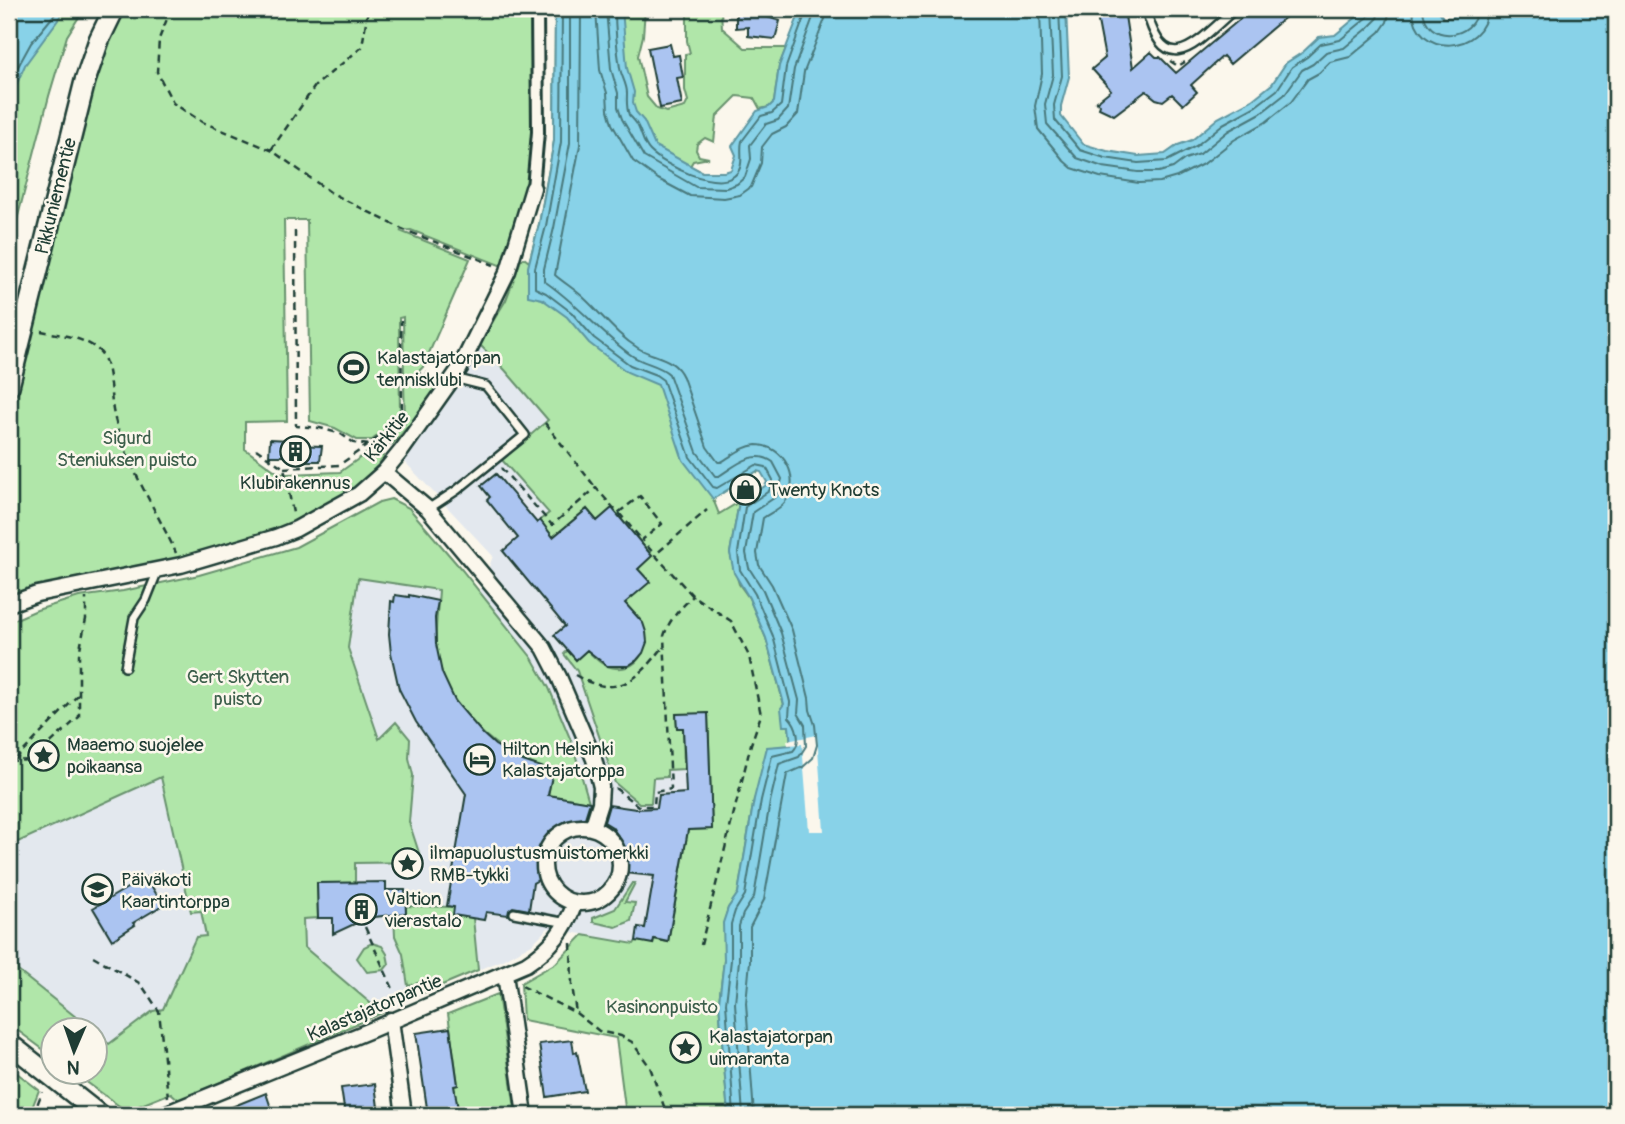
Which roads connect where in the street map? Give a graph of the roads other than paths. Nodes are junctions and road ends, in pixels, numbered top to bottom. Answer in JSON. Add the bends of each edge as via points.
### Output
{"nodes":[{"id":1,"x":114,"y":9,"type":"edge"},
{"id":2,"x":537,"y":9,"type":"edge"},
{"id":3,"x":1146,"y":9,"type":"edge"},
{"id":4,"x":1236,"y":9,"type":"edge"},
{"id":5,"x":533,"y":188,"type":"joint"},
{"id":6,"x":454,"y":378,"type":"junction"},
{"id":7,"x":9,"y":386,"type":"edge"},
{"id":8,"x":384,"y":471,"type":"junction"},
{"id":9,"x":428,"y":509,"type":"junction"},
{"id":10,"x":159,"y":570,"type":"junction"},
{"id":11,"x":9,"y":604,"type":"edge"},
{"id":12,"x":125,"y":667,"type":"dead end"},
{"id":13,"x":592,"y":828,"type":"junction"},
{"id":14,"x":575,"y":903,"type":"junction"},
{"id":15,"x":514,"y":913,"type":"dead end"},
{"id":16,"x":568,"y":923,"type":"junction"},
{"id":17,"x":511,"y":979,"type":"junction"},
{"id":18,"x":391,"y":1020,"type":"junction"},
{"id":19,"x":9,"y":1043,"type":"edge"},
{"id":20,"x":161,"y":1111,"type":"edge"},
{"id":21,"x":100,"y":1115,"type":"edge"},
{"id":22,"x":404,"y":1115,"type":"edge"},
{"id":23,"x":525,"y":1115,"type":"edge"}],
"edges":[{"from":1,"to":7,"type":"main road","name":"Pikkuniementie","via":[[78,107]]},
{"from":2,"to":5,"type":"street","name":"Kärkitie","via":[[538,132]]},
{"from":3,"to":4,"type":"lane","via":[[1158,40],[1178,52],[1192,47]]},
{"from":5,"to":6,"type":"street","name":"Kärkitie","via":[[508,271]]},
{"from":6,"to":8,"type":"street","name":"Kärkitie"},
{"from":6,"to":9,"type":"lane","via":[[486,386],[525,435]]},
{"from":8,"to":9,"type":"street"},
{"from":8,"to":10,"type":"street","name":"Kärkitie","via":[[359,494],[296,529]]},
{"from":9,"to":13,"type":"street","via":[[544,648],[559,677],[601,787]]},
{"from":10,"to":11,"type":"street","name":"Kärkitie","via":[[37,594]]},
{"from":10,"to":12,"type":"lane","via":[[134,618]]},
{"from":13,"to":14,"type":"street","via":[[615,845],[619,876],[598,900]]},
{"from":13,"to":14,"type":"street","via":[[563,831],[545,854],[549,886]]},
{"from":14,"to":16,"type":"street","name":"Kalastajatorpantie"},
{"from":15,"to":16,"type":"lane"},
{"from":16,"to":17,"type":"street","name":"Kalastajatorpantie"},
{"from":17,"to":18,"type":"street","name":"Kalastajatorpantie"},
{"from":17,"to":23,"type":"street"},
{"from":18,"to":20,"type":"street","name":"Kalastajatorpantie"},
{"from":18,"to":22,"type":"street"},
{"from":19,"to":21,"type":"street"}]}
